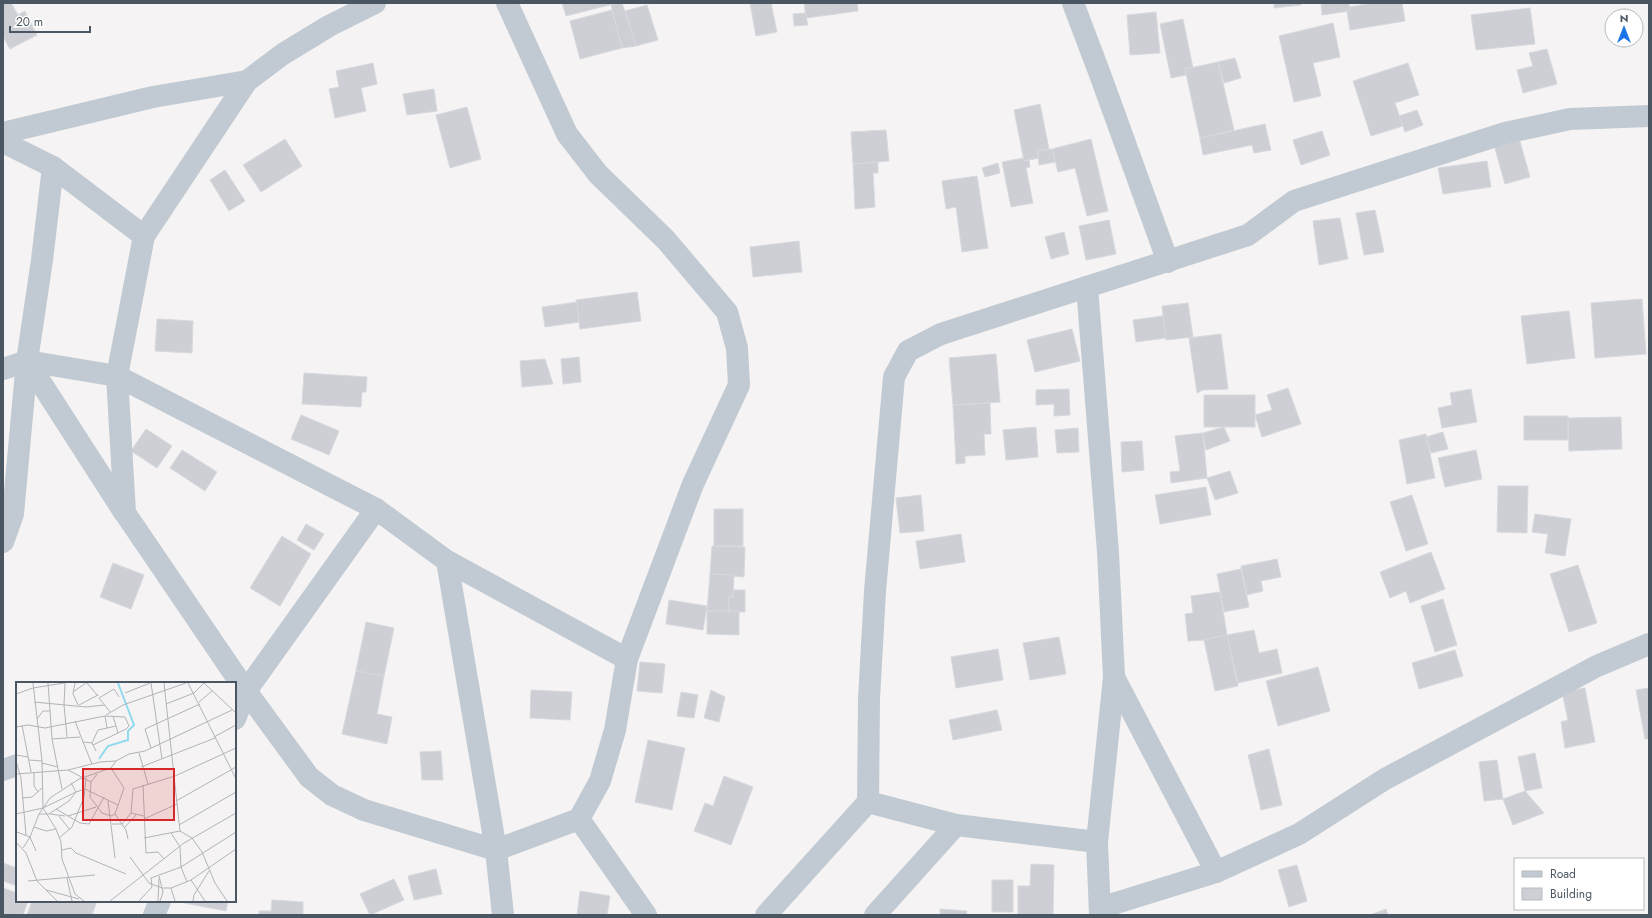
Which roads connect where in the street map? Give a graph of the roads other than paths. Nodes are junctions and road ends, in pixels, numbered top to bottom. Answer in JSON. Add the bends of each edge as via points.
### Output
{"nodes":[{"id":1,"x":375,"y":3,"type":"edge"},
{"id":2,"x":508,"y":3,"type":"edge"},
{"id":3,"x":1073,"y":3,"type":"edge"},
{"id":4,"x":247,"y":81,"type":"junction"},
{"id":5,"x":1649,"y":116,"type":"edge"},
{"id":6,"x":3,"y":133,"type":"edge"},
{"id":7,"x":3,"y":142,"type":"edge"},
{"id":8,"x":52,"y":167,"type":"junction"},
{"id":9,"x":144,"y":236,"type":"junction"},
{"id":10,"x":1168,"y":262,"type":"junction"},
{"id":11,"x":1087,"y":287,"type":"junction"},
{"id":12,"x":27,"y":361,"type":"junction"},
{"id":13,"x":3,"y":369,"type":"edge"},
{"id":14,"x":117,"y":376,"type":"junction"},
{"id":15,"x":376,"y":509,"type":"junction"},
{"id":16,"x":125,"y":513,"type":"junction"},
{"id":17,"x":3,"y":542,"type":"edge"},
{"id":18,"x":447,"y":561,"type":"junction"},
{"id":19,"x":1649,"y":644,"type":"edge"},
{"id":20,"x":627,"y":659,"type":"junction"},
{"id":21,"x":1114,"y":677,"type":"junction"},
{"id":22,"x":234,"y":682,"type":"edge"},
{"id":23,"x":241,"y":693,"type":"edge"},
{"id":24,"x":236,"y":715,"type":"edge"},
{"id":25,"x":16,"y":765,"type":"edge"},
{"id":26,"x":3,"y":770,"type":"edge"},
{"id":27,"x":868,"y":802,"type":"junction"},
{"id":28,"x":579,"y":819,"type":"junction"},
{"id":29,"x":956,"y":825,"type":"junction"},
{"id":30,"x":1097,"y":842,"type":"junction"},
{"id":31,"x":496,"y":850,"type":"junction"},
{"id":32,"x":1216,"y":872,"type":"junction"},
{"id":33,"x":160,"y":902,"type":"edge"},
{"id":34,"x":1100,"y":911,"type":"edge"},
{"id":35,"x":154,"y":915,"type":"edge"},
{"id":36,"x":504,"y":915,"type":"edge"},
{"id":37,"x":646,"y":915,"type":"edge"},
{"id":38,"x":766,"y":915,"type":"edge"},
{"id":39,"x":875,"y":915,"type":"edge"}],
"edges":[{"from":1,"to":4,"type":"street","via":[[329,26],[283,54]]},
{"from":2,"to":20,"type":"street","via":[[567,134],[598,174],[666,240],[727,312],[737,348],[739,385],[692,484]]},
{"from":3,"to":10,"type":"street"},
{"from":4,"to":6,"type":"street","via":[[153,97]]},
{"from":4,"to":9,"type":"street"},
{"from":5,"to":10,"type":"street","via":[[1570,119],[1504,133],[1294,201],[1248,235]]},
{"from":7,"to":8,"type":"street"},
{"from":8,"to":9,"type":"street"},
{"from":8,"to":12,"type":"street"},
{"from":9,"to":14,"type":"street"},
{"from":10,"to":11,"type":"street"},
{"from":11,"to":21,"type":"street","via":[[1108,552]]},
{"from":11,"to":27,"type":"street","via":[[941,334],[908,351],[894,377],[875,598],[869,699]]},
{"from":12,"to":13,"type":"street"},
{"from":12,"to":14,"type":"street"},
{"from":12,"to":16,"type":"street"},
{"from":12,"to":17,"type":"street","via":[[13,514]]},
{"from":14,"to":15,"type":"street"},
{"from":14,"to":16,"type":"street"},
{"from":15,"to":18,"type":"street"},
{"from":15,"to":23,"type":"street"},
{"from":16,"to":22,"type":"street"},
{"from":18,"to":20,"type":"street"},
{"from":18,"to":31,"type":"street"},
{"from":19,"to":32,"type":"street","via":[[1597,666],[1386,779],[1299,834]]},
{"from":20,"to":28,"type":"street","via":[[616,730],[600,781]]},
{"from":21,"to":30,"type":"street"},
{"from":21,"to":32,"type":"street"},
{"from":23,"to":24,"type":"street"},
{"from":23,"to":31,"type":"street","via":[[309,777],[332,796],[364,810]]},
{"from":25,"to":26,"type":"street"},
{"from":27,"to":29,"type":"street"},
{"from":27,"to":38,"type":"street"},
{"from":28,"to":31,"type":"street"},
{"from":28,"to":37,"type":"street"},
{"from":29,"to":30,"type":"street"},
{"from":29,"to":39,"type":"street"},
{"from":30,"to":34,"type":"street"},
{"from":31,"to":36,"type":"street"},
{"from":32,"to":34,"type":"street"},
{"from":33,"to":35,"type":"street"}]}
